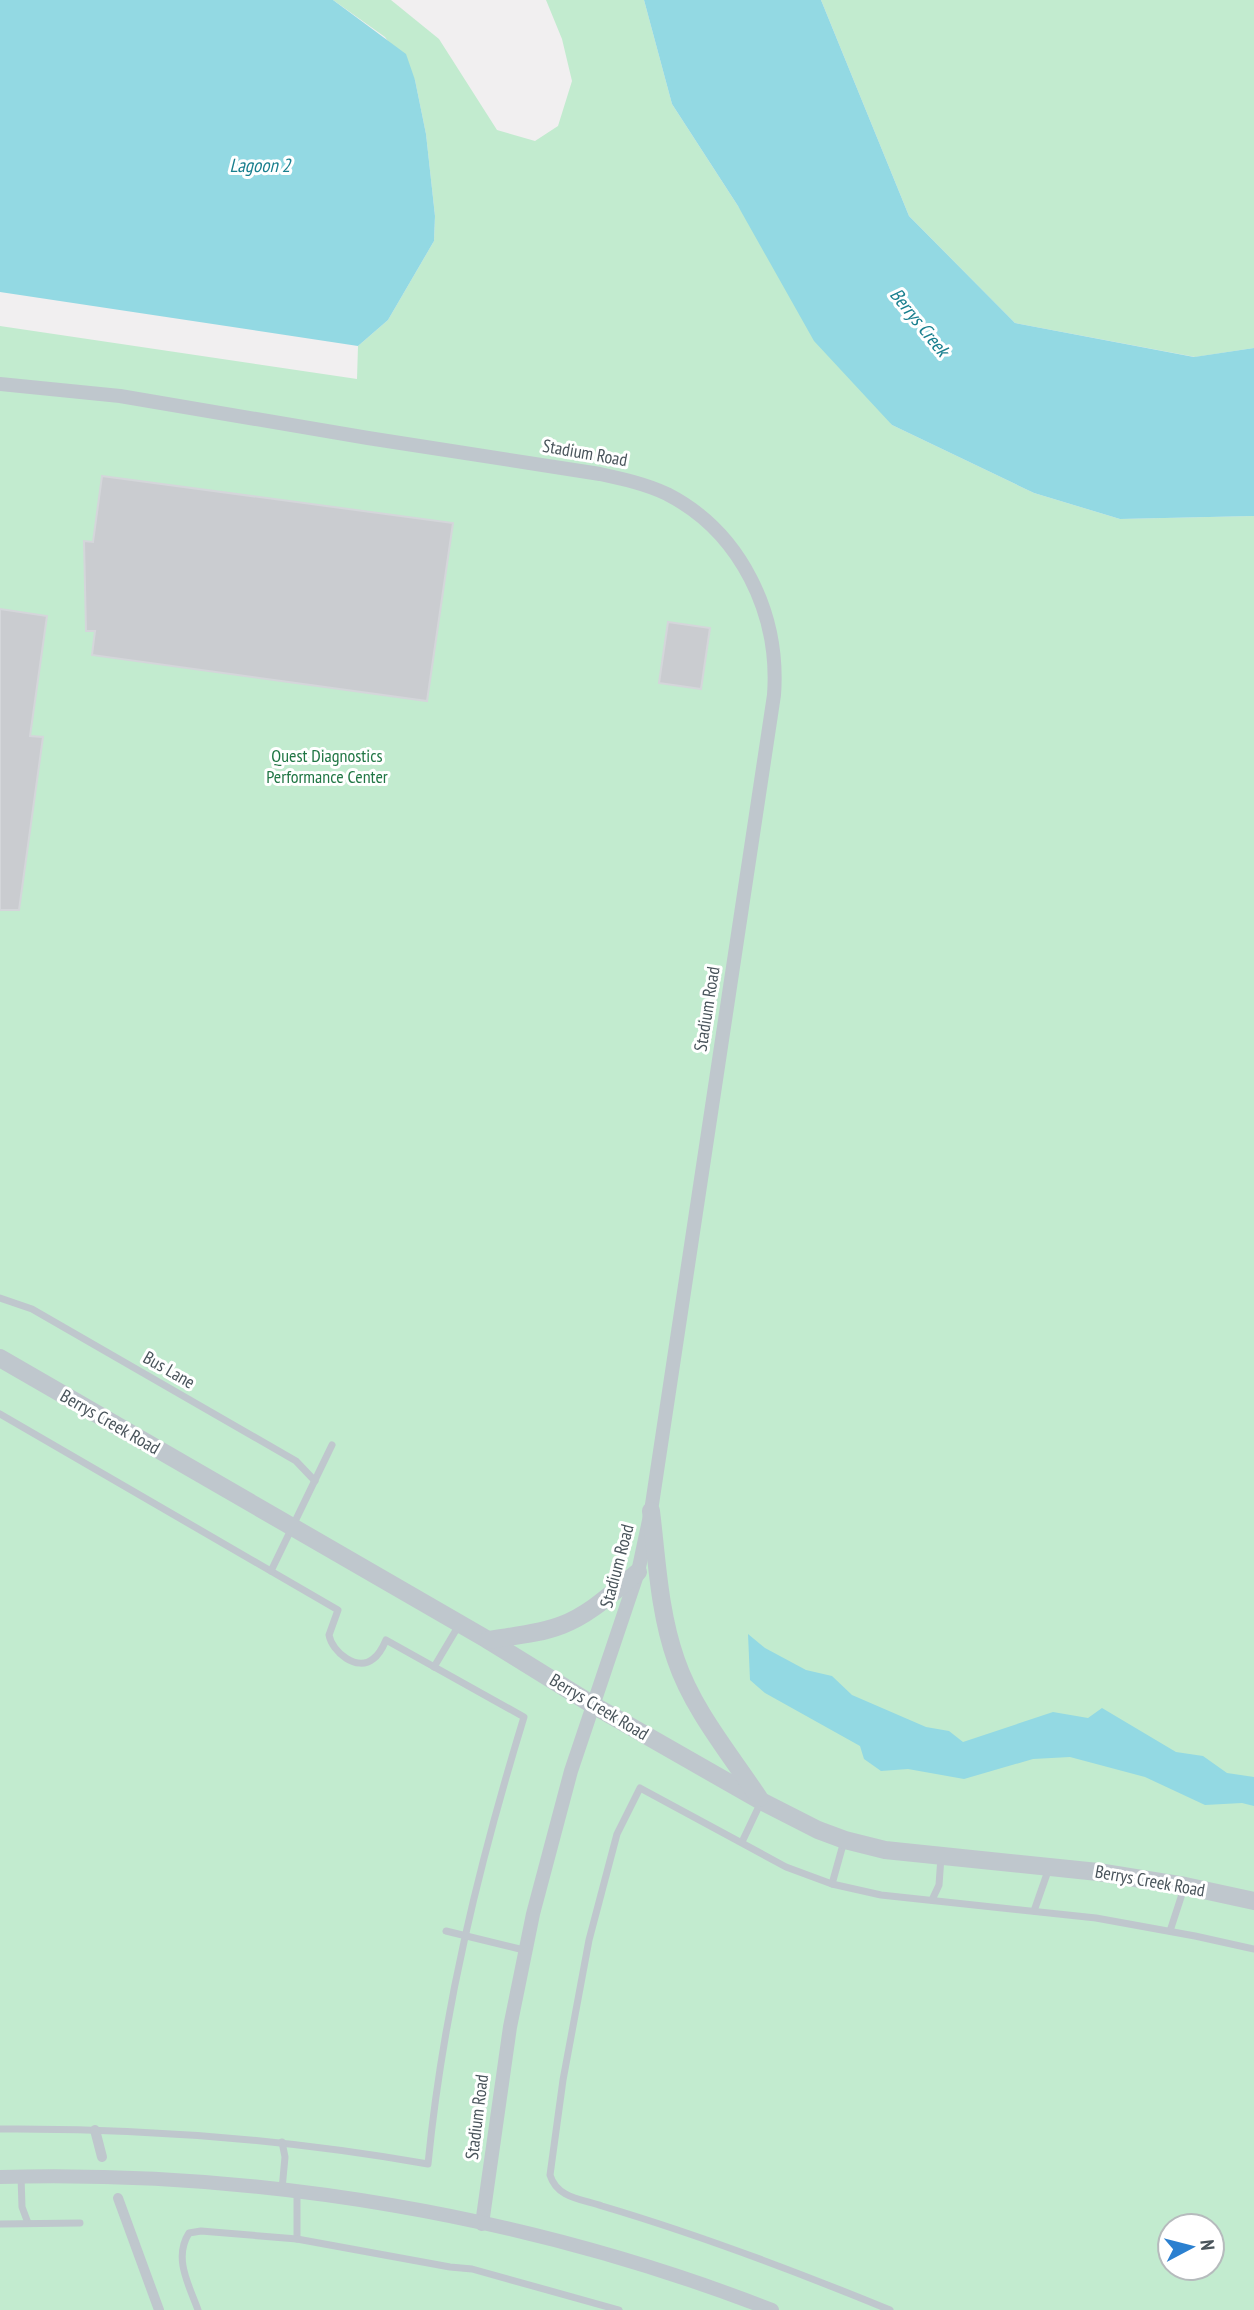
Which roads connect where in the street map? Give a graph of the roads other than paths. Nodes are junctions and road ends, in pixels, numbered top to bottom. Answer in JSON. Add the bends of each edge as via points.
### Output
{"nodes":[{"id":1,"x":0,"y":384,"type":"edge"},
{"id":2,"x":0,"y":1298,"type":"edge"},
{"id":3,"x":0,"y":1358,"type":"edge"},
{"id":4,"x":0,"y":1414,"type":"edge"},
{"id":5,"x":332,"y":1445,"type":"dead end"},
{"id":6,"x":315,"y":1482,"type":"junction"},
{"id":7,"x":651,"y":1511,"type":"junction"},
{"id":8,"x":292,"y":1527,"type":"junction"},
{"id":9,"x":271,"y":1571,"type":"junction"},
{"id":10,"x":638,"y":1572,"type":"junction"},
{"id":11,"x":459,"y":1625,"type":"junction"},
{"id":12,"x":488,"y":1640,"type":"junction"},
{"id":13,"x":434,"y":1667,"type":"junction"},
{"id":14,"x":593,"y":1705,"type":"junction"},
{"id":15,"x":761,"y":1801,"type":"junction"},
{"id":16,"x":845,"y":1840,"type":"junction"},
{"id":17,"x":742,"y":1842,"type":"junction"},
{"id":18,"x":941,"y":1856,"type":"junction"},
{"id":19,"x":1050,"y":1865,"type":"junction"},
{"id":20,"x":832,"y":1884,"type":"junction"},
{"id":21,"x":1185,"y":1886,"type":"junction"},
{"id":22,"x":932,"y":1900,"type":"junction"},
{"id":23,"x":1254,"y":1901,"type":"edge"},
{"id":24,"x":1034,"y":1911,"type":"junction"},
{"id":25,"x":446,"y":1931,"type":"dead end"},
{"id":26,"x":1170,"y":1931,"type":"junction"},
{"id":27,"x":464,"y":1936,"type":"junction"},
{"id":28,"x":524,"y":1950,"type":"junction"},
{"id":29,"x":1254,"y":1950,"type":"edge"},
{"id":30,"x":0,"y":2129,"type":"edge"},
{"id":31,"x":94,"y":2130,"type":"junction"},
{"id":32,"x":282,"y":2143,"type":"junction"},
{"id":33,"x":102,"y":2157,"type":"dead end"},
{"id":34,"x":21,"y":2176,"type":"junction"},
{"id":35,"x":0,"y":2177,"type":"edge"},
{"id":36,"x":282,"y":2190,"type":"junction"},
{"id":37,"x":297,"y":2192,"type":"junction"},
{"id":38,"x":118,"y":2198,"type":"dead end"},
{"id":39,"x":28,"y":2223,"type":"junction"},
{"id":40,"x":80,"y":2223,"type":"dead end"},
{"id":41,"x":0,"y":2224,"type":"edge"},
{"id":42,"x":482,"y":2224,"type":"junction"},
{"id":43,"x":297,"y":2239,"type":"junction"},
{"id":44,"x":159,"y":2310,"type":"edge"},
{"id":45,"x":198,"y":2310,"type":"edge"},
{"id":46,"x":619,"y":2310,"type":"edge"},
{"id":47,"x":772,"y":2310,"type":"edge"},
{"id":48,"x":890,"y":2310,"type":"edge"}],
"edges":[{"from":1,"to":7,"type":"street","name":"Stadium Road","via":[[121,396],[625,479],[691,509],[749,573],[771,632],[774,695]]},
{"from":2,"to":6,"type":"lane","name":"Bus Lane","via":[[32,1309],[296,1461]]},
{"from":3,"to":8,"type":"street","name":"Berrys Creek Road"},
{"from":4,"to":9,"type":"lane"},
{"from":5,"to":6,"type":"lane"},
{"from":6,"to":8,"type":"lane"},
{"from":7,"to":10,"type":"street","name":"Stadium Road"},
{"from":7,"to":15,"type":"street","via":[[663,1606],[677,1662],[705,1717]]},
{"from":8,"to":9,"type":"lane"},
{"from":8,"to":11,"type":"street","name":"Berrys Creek Road"},
{"from":9,"to":13,"type":"lane","via":[[338,1610],[329,1635],[333,1648],[348,1658],[369,1662],[386,1640]]},
{"from":10,"to":12,"type":"street","via":[[571,1621]]},
{"from":10,"to":14,"type":"street","name":"Stadium Road"},
{"from":11,"to":12,"type":"street","name":"Berrys Creek Road"},
{"from":11,"to":13,"type":"lane"},
{"from":12,"to":14,"type":"street","name":"Berrys Creek Road"},
{"from":13,"to":27,"type":"lane","via":[[524,1717]]},
{"from":14,"to":15,"type":"street","name":"Berrys Creek Road"},
{"from":14,"to":28,"type":"street","name":"Stadium Road","via":[[555,1826]]},
{"from":15,"to":16,"type":"street","name":"Berrys Creek Road"},
{"from":15,"to":17,"type":"lane"},
{"from":16,"to":18,"type":"street","name":"Berrys Creek Road"},
{"from":16,"to":20,"type":"lane"},
{"from":17,"to":20,"type":"lane","via":[[786,1867]]},
{"from":17,"to":48,"type":"lane","via":[[640,1788],[617,1835],[589,1940],[550,2175],[553,2185],[568,2196],[747,2253]]},
{"from":18,"to":19,"type":"street","name":"Berrys Creek Road"},
{"from":18,"to":22,"type":"lane","via":[[939,1885]]},
{"from":19,"to":21,"type":"street","name":"Berrys Creek Road"},
{"from":19,"to":24,"type":"lane"},
{"from":20,"to":22,"type":"lane"},
{"from":21,"to":23,"type":"street","name":"Berrys Creek Road"},
{"from":21,"to":26,"type":"lane"},
{"from":22,"to":24,"type":"lane"},
{"from":24,"to":26,"type":"lane"},
{"from":25,"to":27,"type":"lane"},
{"from":26,"to":29,"type":"lane"},
{"from":27,"to":28,"type":"lane"},
{"from":27,"to":32,"type":"lane","via":[[428,2164]]},
{"from":28,"to":42,"type":"street","name":"Stadium Road"},
{"from":30,"to":31,"type":"lane"},
{"from":31,"to":32,"type":"lane"},
{"from":31,"to":33,"type":"street"},
{"from":32,"to":36,"type":"lane"},
{"from":34,"to":35,"type":"street"},
{"from":34,"to":36,"type":"street","via":[[120,2177]]},
{"from":34,"to":39,"type":"lane","via":[[22,2207]]},
{"from":36,"to":37,"type":"street"},
{"from":37,"to":42,"type":"street"},
{"from":37,"to":43,"type":"lane"},
{"from":38,"to":44,"type":"street"},
{"from":39,"to":40,"type":"lane"},
{"from":39,"to":41,"type":"lane"},
{"from":42,"to":47,"type":"street","via":[[661,2270]]},
{"from":43,"to":45,"type":"lane","via":[[189,2233],[181,2254]]},
{"from":43,"to":46,"type":"lane","via":[[472,2269]]}]}
